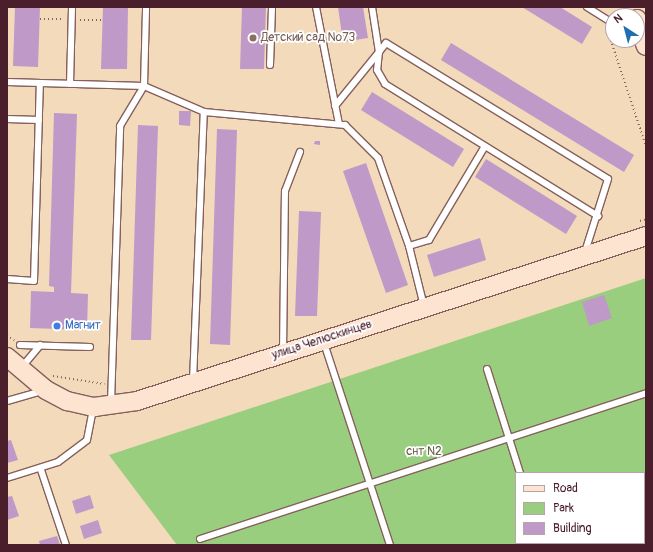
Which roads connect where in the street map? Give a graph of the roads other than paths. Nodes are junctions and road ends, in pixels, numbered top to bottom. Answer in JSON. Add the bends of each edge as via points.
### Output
{"nodes":[{"id":1,"x":72,"y":7,"type":"edge"},
{"id":2,"x":146,"y":7,"type":"edge"},
{"id":3,"x":272,"y":7,"type":"edge"},
{"id":4,"x":316,"y":7,"type":"edge"},
{"id":5,"x":372,"y":7,"type":"edge"},
{"id":6,"x":587,"y":7,"type":"edge"},
{"id":7,"x":605,"y":18,"type":"edge"},
{"id":8,"x":379,"y":52,"type":"junction"},
{"id":9,"x":270,"y":65,"type":"dead end"},
{"id":10,"x":7,"y":82,"type":"edge"},
{"id":11,"x":40,"y":83,"type":"junction"},
{"id":12,"x":70,"y":84,"type":"junction"},
{"id":13,"x":144,"y":86,"type":"junction"},
{"id":14,"x":335,"y":106,"type":"junction"},
{"id":15,"x":204,"y":112,"type":"junction"},
{"id":16,"x":7,"y":119,"type":"edge"},
{"id":17,"x":39,"y":120,"type":"junction"},
{"id":18,"x":338,"y":124,"type":"junction"},
{"id":19,"x":485,"y":146,"type":"junction"},
{"id":20,"x":300,"y":152,"type":"dead end"},
{"id":21,"x":598,"y":216,"type":"junction"},
{"id":22,"x":642,"y":229,"type":"edge"},
{"id":23,"x":409,"y":246,"type":"junction"},
{"id":24,"x":585,"y":253,"type":"junction"},
{"id":25,"x":7,"y":279,"type":"edge"},
{"id":26,"x":424,"y":307,"type":"junction"},
{"id":27,"x":323,"y":340,"type":"junction"},
{"id":28,"x":20,"y":345,"type":"road end"},
{"id":29,"x":40,"y":345,"type":"junction"},
{"id":30,"x":90,"y":346,"type":"dead end"},
{"id":31,"x":283,"y":353,"type":"junction"},
{"id":32,"x":13,"y":363,"type":"edge"},
{"id":33,"x":487,"y":369,"type":"dead end"},
{"id":34,"x":47,"y":382,"type":"junction"},
{"id":35,"x":193,"y":383,"type":"junction"},
{"id":36,"x":646,"y":393,"type":"edge"},
{"id":37,"x":7,"y":401,"type":"edge"},
{"id":38,"x":102,"y":407,"type":"junction"},
{"id":39,"x":508,"y":437,"type":"junction"},
{"id":40,"x":41,"y":470,"type":"junction"},
{"id":41,"x":520,"y":472,"type":"edge"},
{"id":42,"x":7,"y":478,"type":"edge"},
{"id":43,"x":369,"y":481,"type":"junction"},
{"id":44,"x":200,"y":539,"type":"dead end"},
{"id":45,"x":66,"y":545,"type":"edge"},
{"id":46,"x":390,"y":545,"type":"edge"}],
"edges":[{"from":1,"to":12,"type":"lane"},
{"from":2,"to":13,"type":"lane"},
{"from":3,"to":9,"type":"lane"},
{"from":4,"to":14,"type":"lane"},
{"from":5,"to":8,"type":"lane"},
{"from":6,"to":7,"type":"lane"},
{"from":8,"to":14,"type":"lane"},
{"from":8,"to":19,"type":"lane","via":[[377,70],[385,84]]},
{"from":8,"to":21,"type":"lane","via":[[386,43],[608,179]]},
{"from":10,"to":11,"type":"lane"},
{"from":11,"to":12,"type":"lane"},
{"from":11,"to":17,"type":"lane"},
{"from":12,"to":13,"type":"lane"},
{"from":13,"to":15,"type":"lane"},
{"from":13,"to":38,"type":"lane","via":[[120,126]]},
{"from":14,"to":18,"type":"lane"},
{"from":15,"to":18,"type":"lane"},
{"from":15,"to":35,"type":"lane"},
{"from":16,"to":17,"type":"lane"},
{"from":17,"to":25,"type":"lane","via":[[34,281]]},
{"from":18,"to":23,"type":"lane","via":[[345,125],[378,158]]},
{"from":19,"to":21,"type":"lane"},
{"from":19,"to":23,"type":"lane","via":[[429,240]]},
{"from":20,"to":31,"type":"lane","via":[[285,191]]},
{"from":21,"to":24,"type":"lane"},
{"from":22,"to":24,"type":"street","name":"улица Челюскинцев"},
{"from":23,"to":26,"type":"lane"},
{"from":24,"to":26,"type":"street","name":"улица Челюскинцев"},
{"from":26,"to":27,"type":"street","name":"улица Челюскинцев"},
{"from":27,"to":31,"type":"street","name":"улица Челюскинцев"},
{"from":27,"to":43,"type":"lane"},
{"from":28,"to":29,"type":"lane"},
{"from":29,"to":30,"type":"lane"},
{"from":29,"to":32,"type":"lane"},
{"from":31,"to":35,"type":"street","name":"улица Челюскинцев"},
{"from":32,"to":34,"type":"street","name":"улица Челюскинцев"},
{"from":33,"to":39,"type":"lane"},
{"from":34,"to":37,"type":"lane"},
{"from":34,"to":38,"type":"street","name":"улица Челюскинцев","via":[[67,401]]},
{"from":35,"to":38,"type":"street","name":"улица Челюскинцев"},
{"from":36,"to":39,"type":"lane"},
{"from":38,"to":40,"type":"lane","via":[[87,440],[58,462]]},
{"from":39,"to":41,"type":"lane"},
{"from":39,"to":43,"type":"lane"},
{"from":40,"to":42,"type":"lane"},
{"from":40,"to":45,"type":"lane"},
{"from":43,"to":44,"type":"lane"},
{"from":43,"to":46,"type":"lane"}]}
